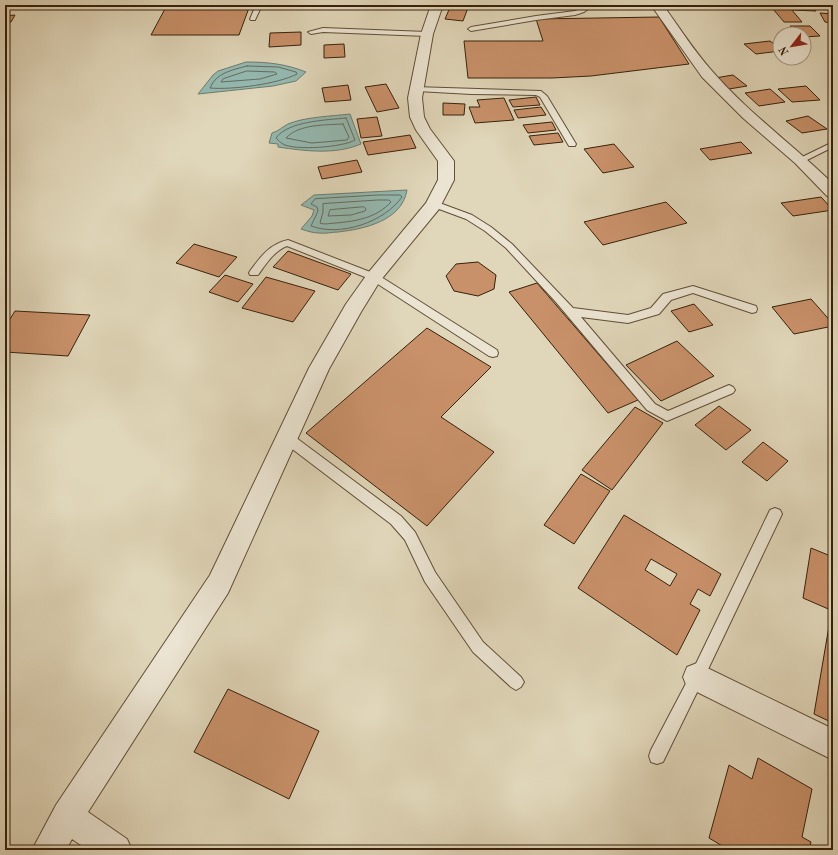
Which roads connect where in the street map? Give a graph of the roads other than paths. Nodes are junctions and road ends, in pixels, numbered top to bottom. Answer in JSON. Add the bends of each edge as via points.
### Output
{"nodes":[{"id":1,"x":7,"y":5,"type":"edge"},
{"id":2,"x":259,"y":5,"type":"edge"},
{"id":3,"x":437,"y":5,"type":"edge"},
{"id":4,"x":584,"y":5,"type":"edge"},
{"id":5,"x":657,"y":5,"type":"edge"},
{"id":6,"x":5,"y":8,"type":"edge"},
{"id":7,"x":253,"y":20,"type":"dead end"},
{"id":8,"x":471,"y":29,"type":"dead end"},
{"id":9,"x":311,"y":32,"type":"dead end"},
{"id":10,"x":427,"y":34,"type":"junction"},
{"id":11,"x":417,"y":89,"type":"junction"},
{"id":12,"x":572,"y":144,"type":"dead end"},
{"id":13,"x":833,"y":144,"type":"edge"},
{"id":14,"x":800,"y":160,"type":"junction"},
{"id":15,"x":833,"y":193,"type":"edge"},
{"id":16,"x":434,"y":204,"type":"junction"},
{"id":17,"x":254,"y":273,"type":"dead end"},
{"id":18,"x":374,"y":277,"type":"junction"},
{"id":19,"x":752,"y":309,"type":"dead end"},
{"id":20,"x":570,"y":311,"type":"junction"},
{"id":21,"x":493,"y":353,"type":"dead end"},
{"id":22,"x":729,"y":390,"type":"dead end"},
{"id":23,"x":287,"y":438,"type":"junction"},
{"id":24,"x":775,"y":514,"type":"dead end"},
{"id":25,"x":697,"y":677,"type":"junction"},
{"id":26,"x":516,"y":682,"type":"dead end"},
{"id":27,"x":833,"y":745,"type":"edge"},
{"id":28,"x":657,"y":756,"type":"dead end"},
{"id":29,"x":67,"y":816,"type":"junction"},
{"id":30,"x":48,"y":850,"type":"edge"},
{"id":31,"x":116,"y":850,"type":"edge"}],
"edges":[{"from":1,"to":6,"type":"lane"},
{"from":2,"to":7,"type":"lane"},
{"from":3,"to":10,"type":"street"},
{"from":4,"to":8,"type":"lane","via":[[585,9],[577,13],[534,17]]},
{"from":5,"to":14,"type":"street","via":[[707,74],[748,115]]},
{"from":9,"to":10,"type":"lane","via":[[323,30]]},
{"from":10,"to":11,"type":"street"},
{"from":11,"to":12,"type":"lane","via":[[538,92]]},
{"from":11,"to":16,"type":"street","via":[[417,117],[423,130],[446,161],[446,180]]},
{"from":13,"to":14,"type":"lane"},
{"from":14,"to":15,"type":"street"},
{"from":16,"to":18,"type":"street"},
{"from":16,"to":20,"type":"lane","via":[[469,217],[488,229],[508,246]]},
{"from":17,"to":18,"type":"lane","via":[[272,251],[288,243]]},
{"from":18,"to":21,"type":"lane"},
{"from":18,"to":23,"type":"street","via":[[319,368]]},
{"from":19,"to":20,"type":"lane","via":[[692,289],[676,292],[667,297],[655,311],[628,319]]},
{"from":20,"to":22,"type":"lane","via":[[651,407],[667,416]]},
{"from":23,"to":26,"type":"lane","via":[[396,520],[410,536],[430,577],[478,647]]},
{"from":23,"to":29,"type":"street","via":[[219,584]]},
{"from":24,"to":25,"type":"lane"},
{"from":25,"to":27,"type":"street"},
{"from":25,"to":28,"type":"lane"},
{"from":29,"to":30,"type":"street"},
{"from":29,"to":31,"type":"street"}]}
